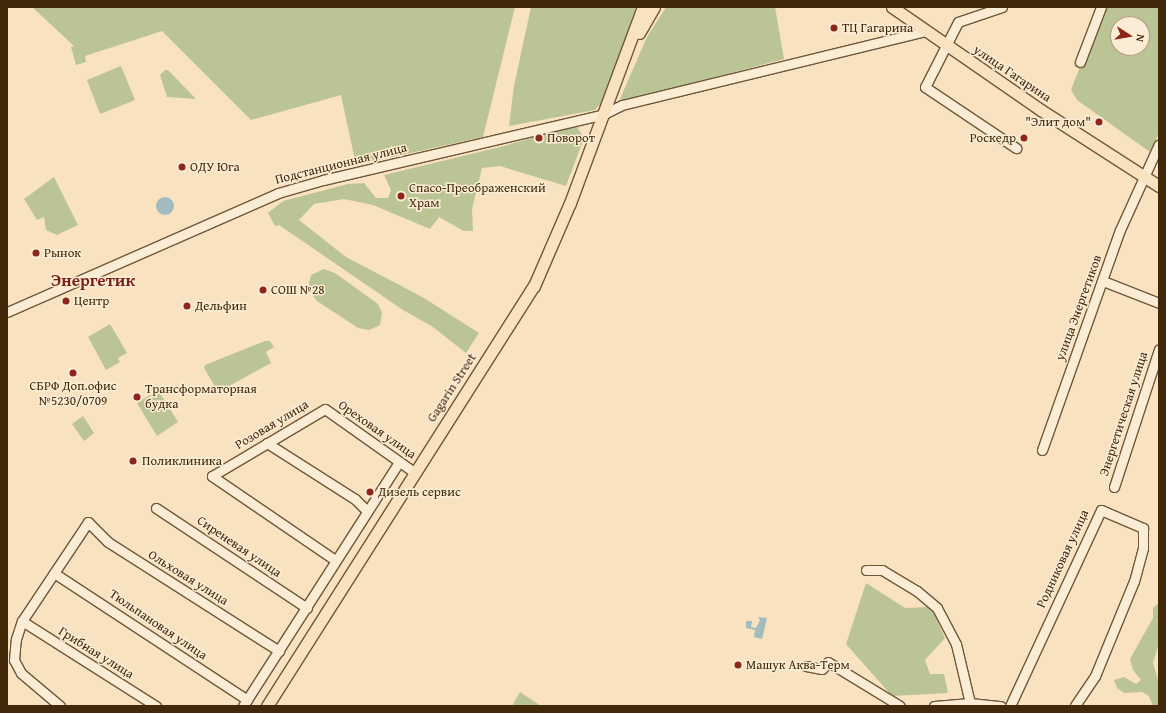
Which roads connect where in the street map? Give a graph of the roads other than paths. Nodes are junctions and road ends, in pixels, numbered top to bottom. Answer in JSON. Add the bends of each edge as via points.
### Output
{"nodes":[{"id":1,"x":643,"y":7,"type":"edge"},
{"id":2,"x":654,"y":7,"type":"edge"},
{"id":3,"x":892,"y":7,"type":"edge"},
{"id":4,"x":1002,"y":7,"type":"edge"},
{"id":5,"x":1101,"y":7,"type":"edge"},
{"id":6,"x":926,"y":31,"type":"junction"},
{"id":7,"x":944,"y":45,"type":"junction"},
{"id":8,"x":1080,"y":62,"type":"dead end"},
{"id":9,"x":622,"y":66,"type":"junction"},
{"id":10,"x":604,"y":114,"type":"junction"},
{"id":11,"x":1159,"y":144,"type":"edge"},
{"id":12,"x":1016,"y":148,"type":"dead end"},
{"id":13,"x":1146,"y":177,"type":"junction"},
{"id":14,"x":1159,"y":186,"type":"edge"},
{"id":15,"x":1103,"y":282,"type":"junction"},
{"id":16,"x":1159,"y":303,"type":"edge"},
{"id":17,"x":7,"y":312,"type":"edge"},
{"id":18,"x":1159,"y":349,"type":"edge"},
{"id":19,"x":325,"y":409,"type":"joint"},
{"id":20,"x":267,"y":443,"type":"junction"},
{"id":21,"x":1042,"y":450,"type":"dead end"},
{"id":22,"x":399,"y":462,"type":"junction"},
{"id":23,"x":414,"y":472,"type":"junction"},
{"id":24,"x":1114,"y":487,"type":"dead end"},
{"id":25,"x":156,"y":508,"type":"dead end"},
{"id":26,"x":367,"y":511,"type":"junction"},
{"id":27,"x":335,"y":560,"type":"junction"},
{"id":28,"x":866,"y":570,"type":"dead end"},
{"id":29,"x":54,"y":573,"type":"junction"},
{"id":30,"x":307,"y":608,"type":"junction"},
{"id":31,"x":22,"y":621,"type":"junction"},
{"id":32,"x":279,"y":651,"type":"junction"},
{"id":33,"x":806,"y":666,"type":"dead end"},
{"id":34,"x":970,"y":702,"type":"junction"},
{"id":35,"x":245,"y":703,"type":"edge"},
{"id":36,"x":60,"y":706,"type":"edge"},
{"id":37,"x":156,"y":706,"type":"edge"},
{"id":38,"x":267,"y":706,"type":"edge"},
{"id":39,"x":900,"y":706,"type":"edge"},
{"id":40,"x":934,"y":706,"type":"edge"},
{"id":41,"x":1001,"y":706,"type":"edge"},
{"id":42,"x":1010,"y":706,"type":"edge"},
{"id":43,"x":1076,"y":706,"type":"edge"}],
"edges":[{"from":1,"to":9,"type":"main road"},
{"from":2,"to":9,"type":"main road"},
{"from":3,"to":6,"type":"main road","name":"улица Гагарина"},
{"from":4,"to":7,"type":"street","via":[[958,22]]},
{"from":5,"to":8,"type":"street"},
{"from":6,"to":7,"type":"main road","name":"улица Гагарина"},
{"from":6,"to":10,"type":"street","name":"Подстанционная улица","via":[[622,105]]},
{"from":7,"to":12,"type":"street","via":[[925,87]]},
{"from":7,"to":13,"type":"main road","name":"улица Гагарина"},
{"from":9,"to":10,"type":"main road","name":"Gagarin Street"},
{"from":10,"to":17,"type":"street","name":"Подстанционная улица","via":[[278,193]]},
{"from":10,"to":23,"type":"main road","name":"Gagarin Street","via":[[534,286]]},
{"from":11,"to":13,"type":"street","name":"улица Энергетиков"},
{"from":13,"to":14,"type":"main road","name":"улица Гагарина"},
{"from":13,"to":15,"type":"street","name":"улица Энергетиков","via":[[1120,230]]},
{"from":15,"to":16,"type":"street"},
{"from":15,"to":21,"type":"street","name":"улица Энергетиков"},
{"from":18,"to":24,"type":"street","name":"Энергетическая улица"},
{"from":19,"to":20,"type":"street","name":"Розовая улица"},
{"from":19,"to":22,"type":"street","name":"Ореховая улица"},
{"from":20,"to":26,"type":"street","via":[[355,499]]},
{"from":20,"to":27,"type":"street","name":"Розовая улица","via":[[212,476]]},
{"from":22,"to":23,"type":"street","name":"Ореховая улица"},
{"from":22,"to":26,"type":"street"},
{"from":23,"to":38,"type":"main road","name":"Gagarin Street"},
{"from":25,"to":30,"type":"street","name":"Сиреневая улица"},
{"from":26,"to":27,"type":"street"},
{"from":27,"to":30,"type":"street"},
{"from":28,"to":34,"type":"street","via":[[882,570],[917,590],[937,608],[956,644]]},
{"from":29,"to":31,"type":"street"},
{"from":29,"to":32,"type":"street","name":"Ольховая улица","via":[[88,522],[108,542]]},
{"from":29,"to":35,"type":"street","name":"Тюльпановая улица"},
{"from":30,"to":32,"type":"street"},
{"from":31,"to":36,"type":"street","via":[[16,639],[14,660],[21,673]]},
{"from":31,"to":37,"type":"street","name":"Грибная улица"},
{"from":32,"to":35,"type":"street"},
{"from":33,"to":39,"type":"street","via":[[822,669],[828,662]]},
{"from":34,"to":40,"type":"street"},
{"from":34,"to":41,"type":"street"},
{"from":42,"to":43,"type":"street","name":"Родниковая улица","via":[[1101,510],[1143,528],[1143,548],[1134,581],[1095,676]]}]}
